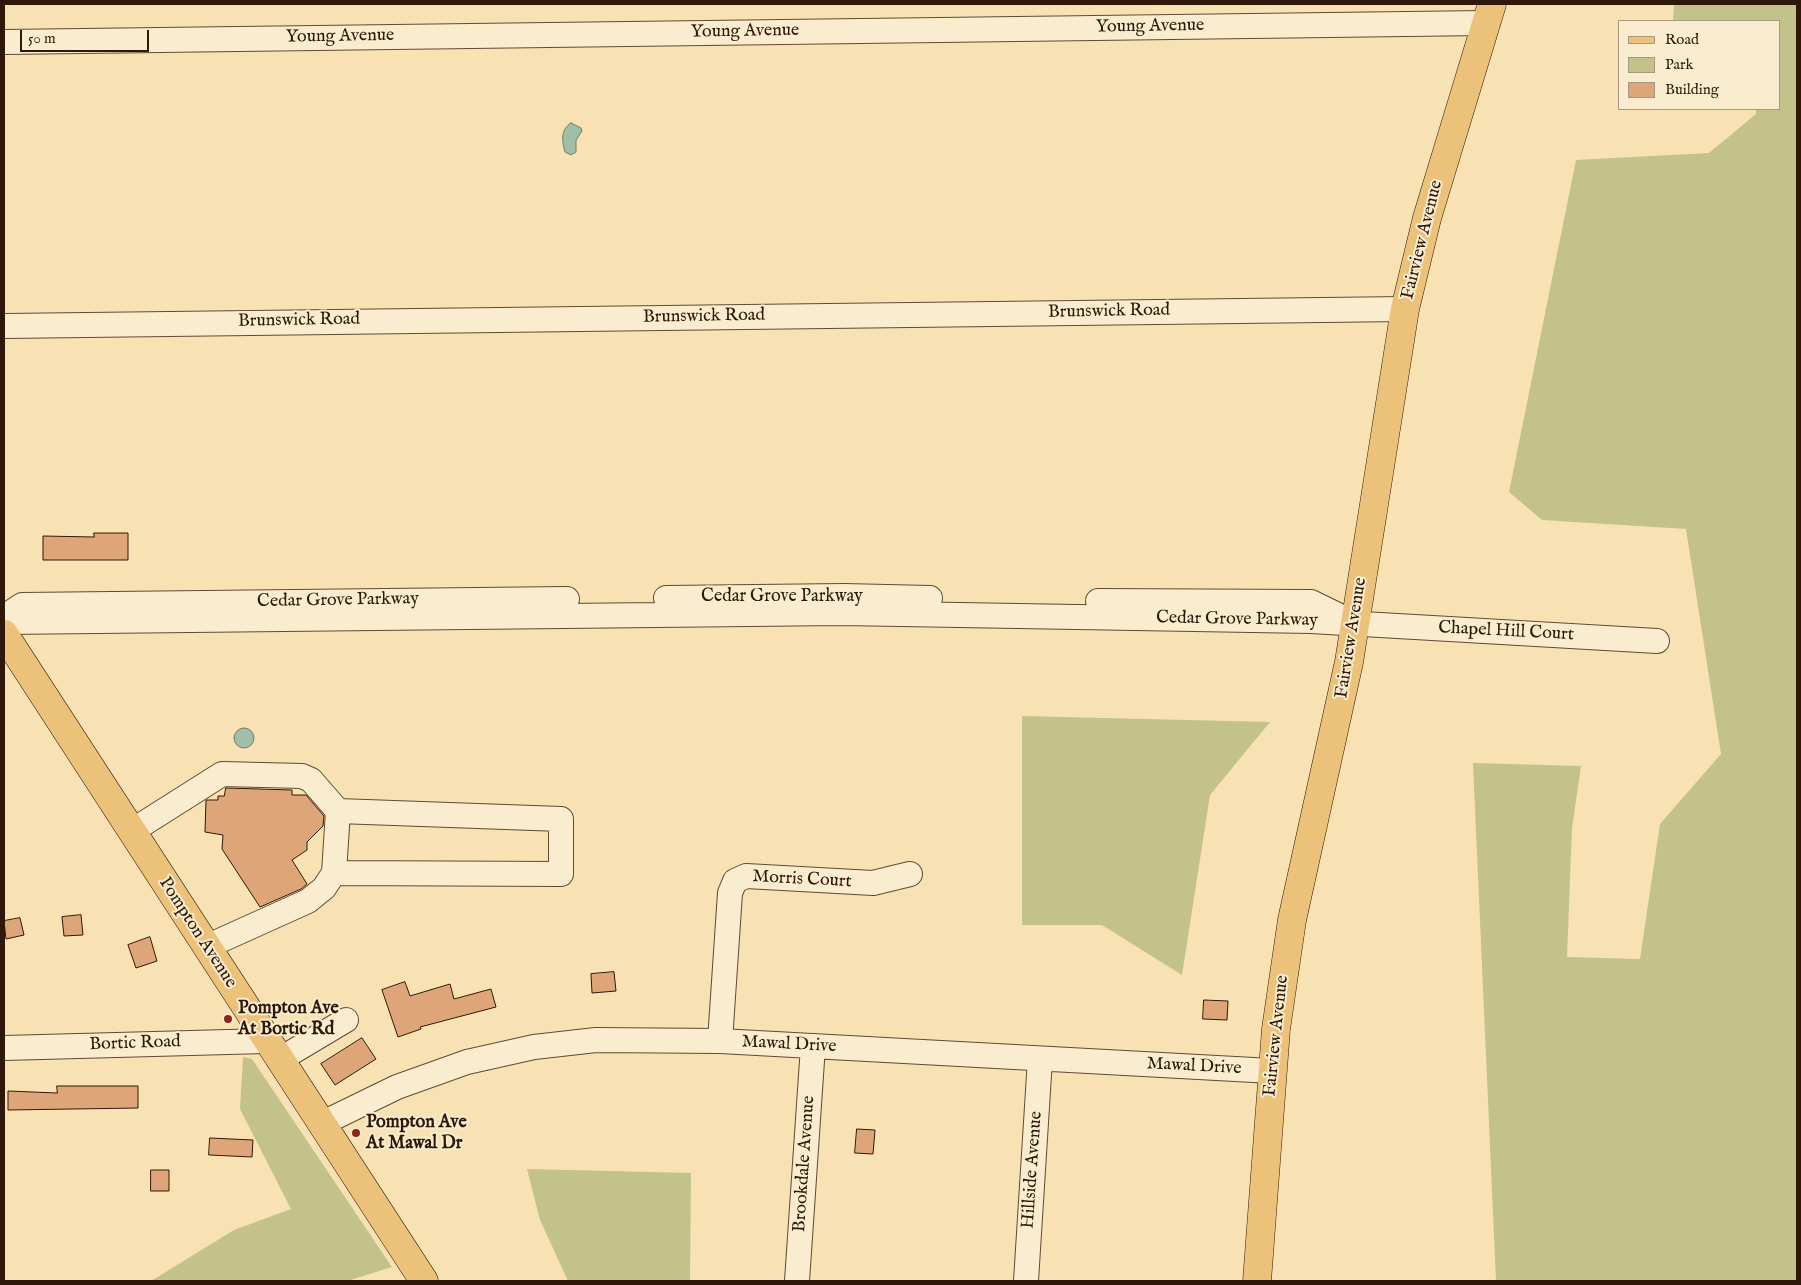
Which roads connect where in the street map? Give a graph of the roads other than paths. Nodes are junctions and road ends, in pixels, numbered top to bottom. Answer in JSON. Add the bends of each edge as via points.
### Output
{"nodes":[{"id":1,"x":1489,"y":13,"type":"edge"},
{"id":2,"x":4,"y":42,"type":"edge"},
{"id":3,"x":1405,"y":309,"type":"junction"},
{"id":4,"x":4,"y":326,"type":"edge"},
{"id":5,"x":224,"y":611,"type":"junction"},
{"id":6,"x":4,"y":617,"type":"edge"},
{"id":7,"x":4,"y":622,"type":"edge"},
{"id":8,"x":1354,"y":623,"type":"junction"},
{"id":9,"x":4,"y":634,"type":"edge"},
{"id":10,"x":1657,"y":641,"type":"dead end"},
{"id":11,"x":338,"y":811,"type":"junction"},
{"id":12,"x":132,"y":831,"type":"junction"},
{"id":13,"x":334,"y":872,"type":"junction"},
{"id":14,"x":910,"y":874,"type":"dead end"},
{"id":15,"x":206,"y":947,"type":"junction"},
{"id":16,"x":346,"y":1020,"type":"dead end"},
{"id":17,"x":720,"y":1041,"type":"junction"},
{"id":18,"x":813,"y":1046,"type":"junction"},
{"id":19,"x":4,"y":1048,"type":"edge"},
{"id":20,"x":272,"y":1050,"type":"junction"},
{"id":21,"x":1040,"y":1059,"type":"junction"},
{"id":22,"x":1272,"y":1071,"type":"junction"},
{"id":23,"x":321,"y":1124,"type":"junction"},
{"id":24,"x":415,"y":1278,"type":"edge"},
{"id":25,"x":797,"y":1281,"type":"edge"},
{"id":26,"x":1026,"y":1281,"type":"edge"},
{"id":27,"x":1257,"y":1281,"type":"edge"}],
"edges":[{"from":1,"to":2,"type":"street","name":"Young Avenue"},
{"from":1,"to":3,"type":"main road","name":"Fairview Avenue","via":[[1427,218]]},
{"from":3,"to":4,"type":"street","name":"Brunswick Road"},
{"from":3,"to":8,"type":"main road","name":"Fairview Avenue"},
{"from":5,"to":6,"type":"street","name":"Cedar Grove Parkway","via":[[22,605]]},
{"from":5,"to":7,"type":"street","name":"Cedar Grove Parkway"},
{"from":5,"to":8,"type":"street","name":"Cedar Grove Parkway","via":[[895,605],[1116,609]]},
{"from":8,"to":10,"type":"street","name":"Chapel Hill Court"},
{"from":8,"to":22,"type":"main road","name":"Fairview Avenue","via":[[1332,745],[1292,920]]},
{"from":9,"to":12,"type":"main road","name":"Pompton Avenue"},
{"from":11,"to":12,"type":"street","via":[[311,780],[302,776],[222,774]]},
{"from":11,"to":13,"type":"street"},
{"from":11,"to":13,"type":"street","via":[[561,819],[561,874]]},
{"from":12,"to":15,"type":"main road","name":"Pompton Avenue"},
{"from":13,"to":15,"type":"street","via":[[324,888],[308,901]]},
{"from":14,"to":17,"type":"street","name":"Morris Court","via":[[873,883],[746,876],[735,882],[730,892]]},
{"from":15,"to":20,"type":"main road","name":"Pompton Avenue"},
{"from":16,"to":20,"type":"street"},
{"from":17,"to":18,"type":"street","name":"Mawal Drive"},
{"from":17,"to":23,"type":"street","name":"Mawal Drive","via":[[628,1038],[503,1053],[397,1086]]},
{"from":18,"to":21,"type":"street","name":"Mawal Drive"},
{"from":18,"to":25,"type":"street","name":"Brookdale Avenue"},
{"from":19,"to":20,"type":"street","name":"Bortic Road"},
{"from":20,"to":23,"type":"main road","name":"Pompton Avenue"},
{"from":21,"to":22,"type":"street","name":"Mawal Drive"},
{"from":21,"to":26,"type":"street","name":"Hillside Avenue"},
{"from":22,"to":27,"type":"main road","name":"Fairview Avenue"},
{"from":23,"to":24,"type":"main road","name":"Pompton Avenue"}]}
